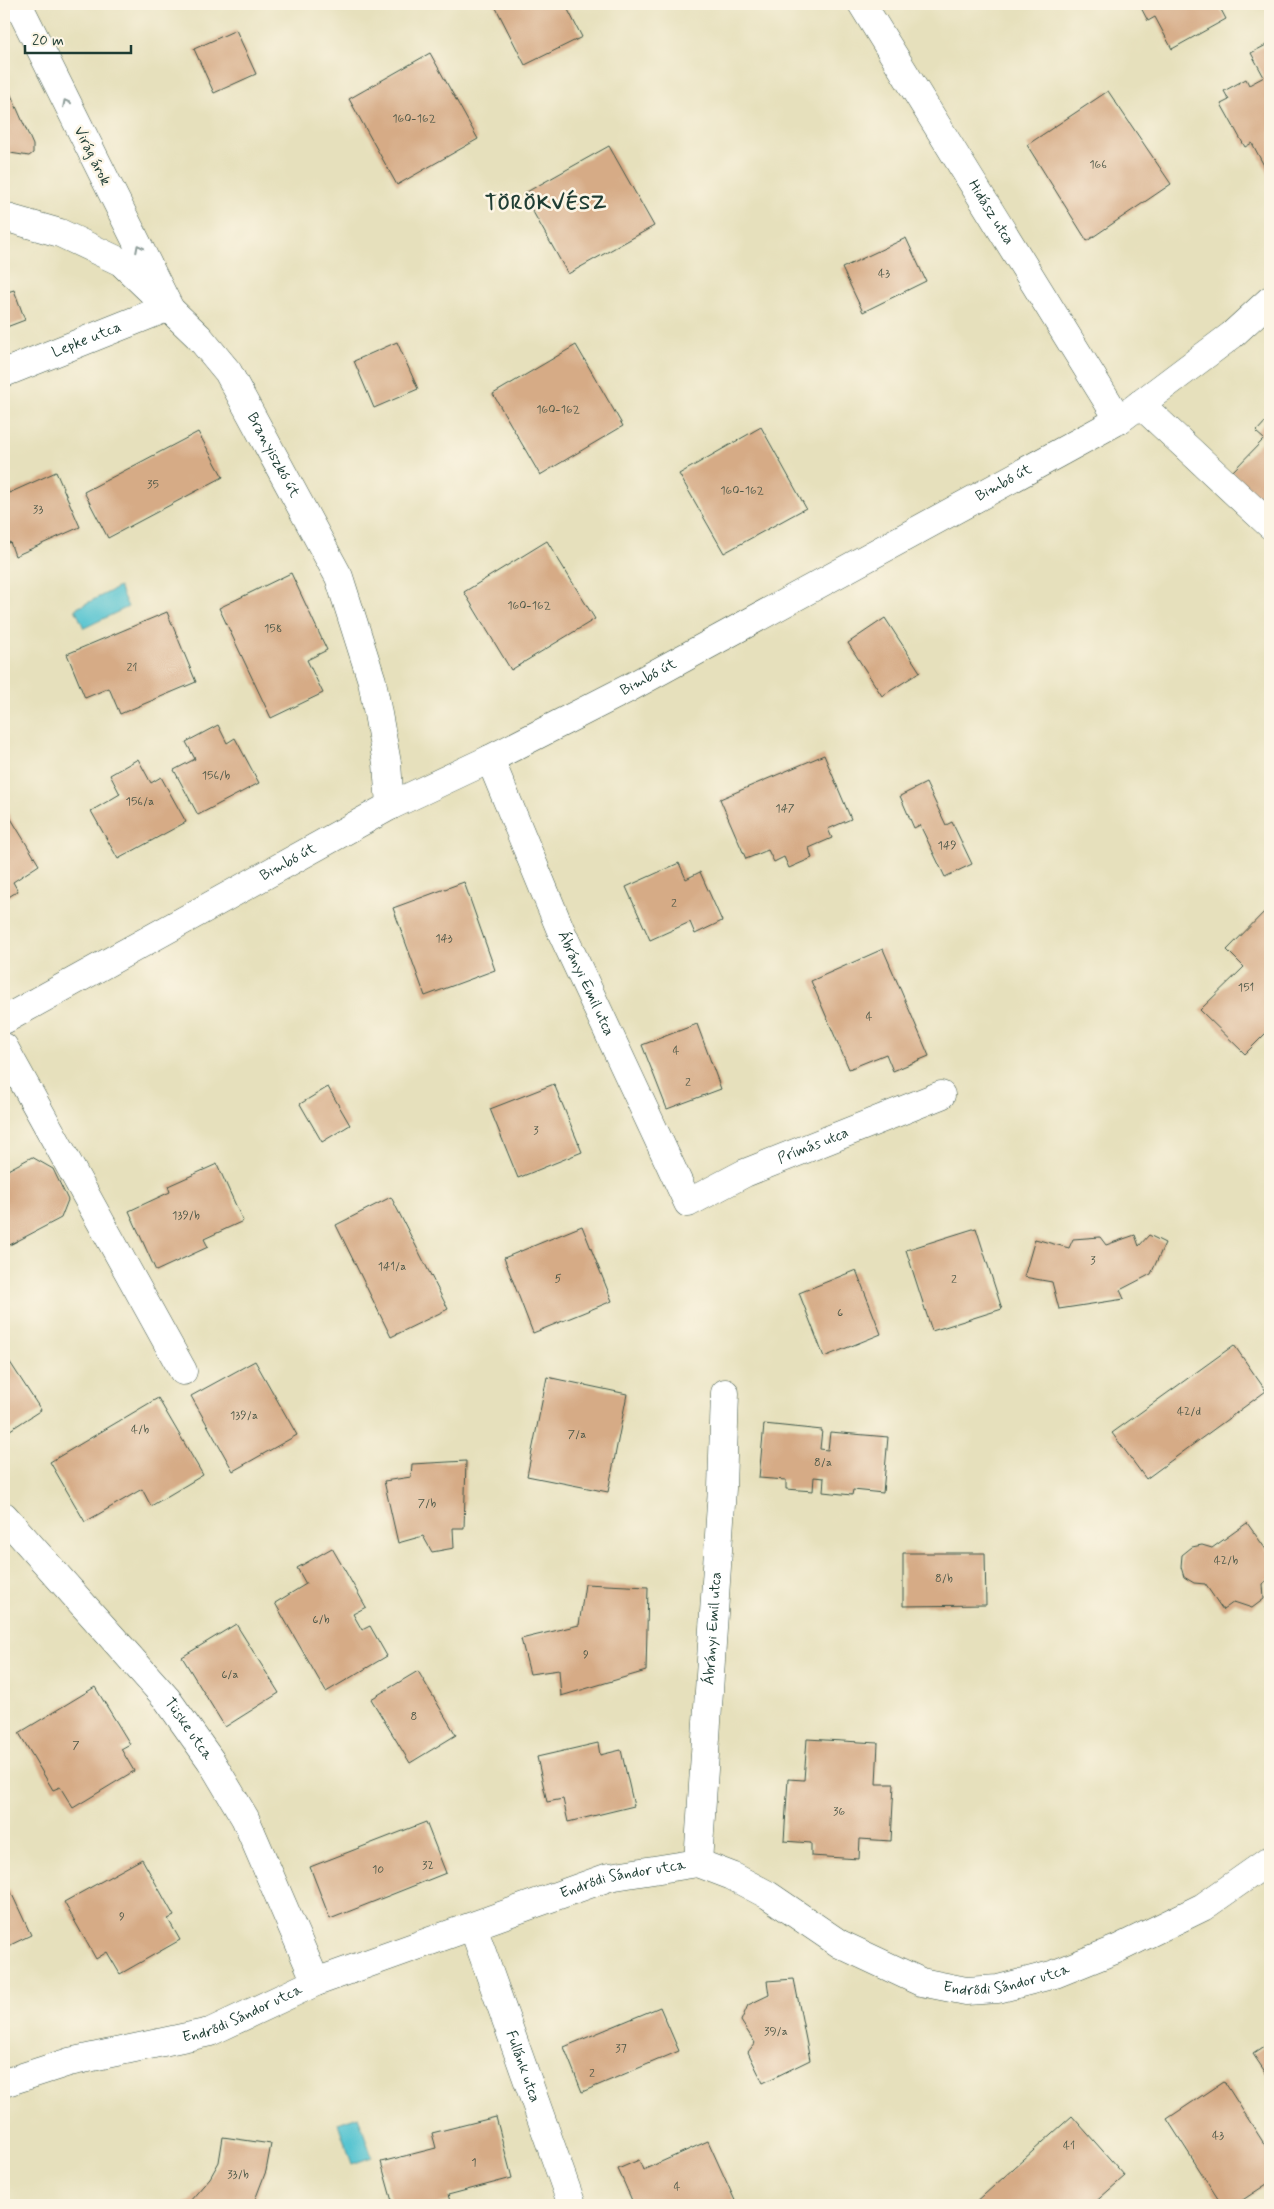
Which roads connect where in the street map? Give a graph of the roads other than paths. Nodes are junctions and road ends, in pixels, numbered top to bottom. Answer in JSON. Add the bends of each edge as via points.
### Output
{"nodes":[{"id":1,"x":18,"y":4,"type":"edge"},
{"id":2,"x":862,"y":4,"type":"edge"},
{"id":3,"x":4,"y":217,"type":"edge"},
{"id":4,"x":1270,"y":300,"type":"edge"},
{"id":5,"x":169,"y":307,"type":"junction"},
{"id":6,"x":4,"y":373,"type":"edge"},
{"id":7,"x":1130,"y":412,"type":"junction"},
{"id":8,"x":1270,"y":525,"type":"edge"},
{"id":9,"x":490,"y":759,"type":"junction"},
{"id":10,"x":390,"y":806,"type":"junction"},
{"id":11,"x":4,"y":1020,"type":"edge"},
{"id":12,"x":4,"y":1047,"type":"edge"},
{"id":13,"x":942,"y":1095,"type":"dead end"},
{"id":14,"x":688,"y":1203,"type":"joint"},
{"id":15,"x":183,"y":1371,"type":"dead end"},
{"id":16,"x":725,"y":1393,"type":"dead end"},
{"id":17,"x":4,"y":1516,"type":"edge"},
{"id":18,"x":1270,"y":1860,"type":"edge"},
{"id":19,"x":698,"y":1863,"type":"junction"},
{"id":20,"x":473,"y":1927,"type":"junction"},
{"id":21,"x":316,"y":1982,"type":"junction"},
{"id":22,"x":4,"y":2083,"type":"edge"},
{"id":23,"x":572,"y":2205,"type":"edge"}],
"edges":[{"from":5,"to":1,"type":"street","name":"Virág árok","one_way":true},
{"from":2,"to":7,"type":"street","name":"Hidász utca"},
{"from":3,"to":5,"type":"street","name":"Branyiszkó út","via":[[60,234],[121,262]]},
{"from":4,"to":7,"type":"street","name":"Bimbó út","via":[[1232,335]]},
{"from":5,"to":6,"type":"street","name":"Lepke utca"},
{"from":5,"to":10,"type":"street","name":"Branyiszkó út","via":[[228,372],[338,577],[372,681],[387,763]]},
{"from":7,"to":8,"type":"street","name":"Hidász utca"},
{"from":7,"to":9,"type":"street","name":"Bimbó út","via":[[638,683]]},
{"from":9,"to":10,"type":"street","name":"Bimbó út"},
{"from":9,"to":14,"type":"street","name":"Ábrányi Emil utca","via":[[561,931]]},
{"from":10,"to":11,"type":"street","name":"Bimbó út"},
{"from":12,"to":15,"type":"street"},
{"from":13,"to":14,"type":"street","name":"Prímás utca","via":[[745,1173]]},
{"from":16,"to":19,"type":"street","name":"Ábrányi Emil utca"},
{"from":17,"to":21,"type":"street","name":"Tüske utca","via":[[167,1699],[211,1761],[245,1818]]},
{"from":18,"to":19,"type":"street","name":"Endrődi Sándor utca","via":[[1203,1907],[1117,1949],[1055,1974],[998,1989],[966,1991],[921,1982],[840,1944],[768,1895]]},
{"from":19,"to":20,"type":"street","name":"Endrődi Sándor utca","via":[[609,1877]]},
{"from":20,"to":21,"type":"street","name":"Endrődi Sándor utca"},
{"from":20,"to":23,"type":"street","name":"Fullánk utca"},
{"from":21,"to":22,"type":"street","name":"Endrődi Sándor utca","via":[[210,2032],[69,2062]]}]}
